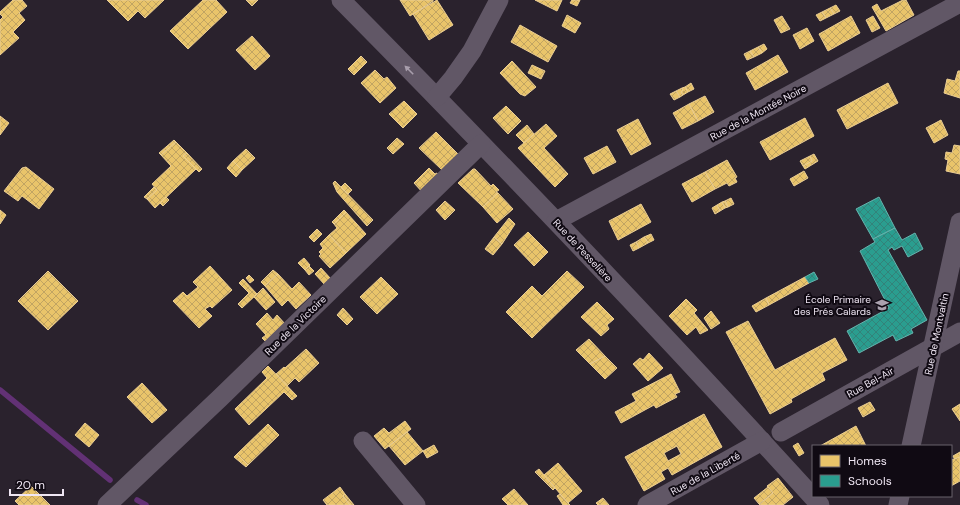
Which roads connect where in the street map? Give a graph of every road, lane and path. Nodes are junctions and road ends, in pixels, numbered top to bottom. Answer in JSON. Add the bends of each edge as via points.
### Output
{"nodes":[{"id":1,"x":341,"y":0,"type":"edge"},
{"id":2,"x":499,"y":0,"type":"edge"},
{"id":3,"x":960,"y":3,"type":"edge"},
{"id":4,"x":437,"y":97,"type":"junction"},
{"id":5,"x":481,"y":144,"type":"junction"},
{"id":6,"x":556,"y":221,"type":"junction"},
{"id":7,"x":960,"y":222,"type":"edge"},
{"id":8,"x":960,"y":332,"type":"edge"},
{"id":9,"x":933,"y":346,"type":"junction"},
{"id":10,"x":781,"y":432,"type":"dead end"},
{"id":11,"x":363,"y":441,"type":"dead end"},
{"id":12,"x":762,"y":441,"type":"junction"},
{"id":13,"x":911,"y":445,"type":"edge"},
{"id":14,"x":812,"y":496,"type":"edge"},
{"id":15,"x":813,"y":497,"type":"edge"},
{"id":16,"x":107,"y":505,"type":"edge"},
{"id":17,"x":416,"y":505,"type":"edge"},
{"id":18,"x":647,"y":505,"type":"edge"},
{"id":19,"x":820,"y":505,"type":"edge"}],
"edges":[{"from":4,"to":1,"type":"street","name":"Rue de Pesselière","one_way":true},
{"from":2,"to":4,"type":"street","via":[[472,51]]},
{"from":3,"to":6,"type":"street","name":"Rue de la Montée Noire"},
{"from":4,"to":5,"type":"street","name":"Rue de Pesselière"},
{"from":5,"to":6,"type":"street","name":"Rue de Pesselière"},
{"from":5,"to":16,"type":"street","name":"Rue de la Victoire"},
{"from":6,"to":12,"type":"street","name":"Rue de Pesselière"},
{"from":7,"to":9,"type":"street","name":"Rue de Montvaltin"},
{"from":8,"to":9,"type":"street","name":"Rue Bel-Air"},
{"from":9,"to":10,"type":"street","name":"Rue Bel-Air"},
{"from":9,"to":13,"type":"street","name":"Rue de Montvaltin"},
{"from":11,"to":17,"type":"street"},
{"from":12,"to":14,"type":"street","name":"Rue de Pesselière"},
{"from":12,"to":18,"type":"street","name":"Rue de la Liberté"},
{"from":15,"to":19,"type":"street","name":"Rue de Pesselière"}]}
